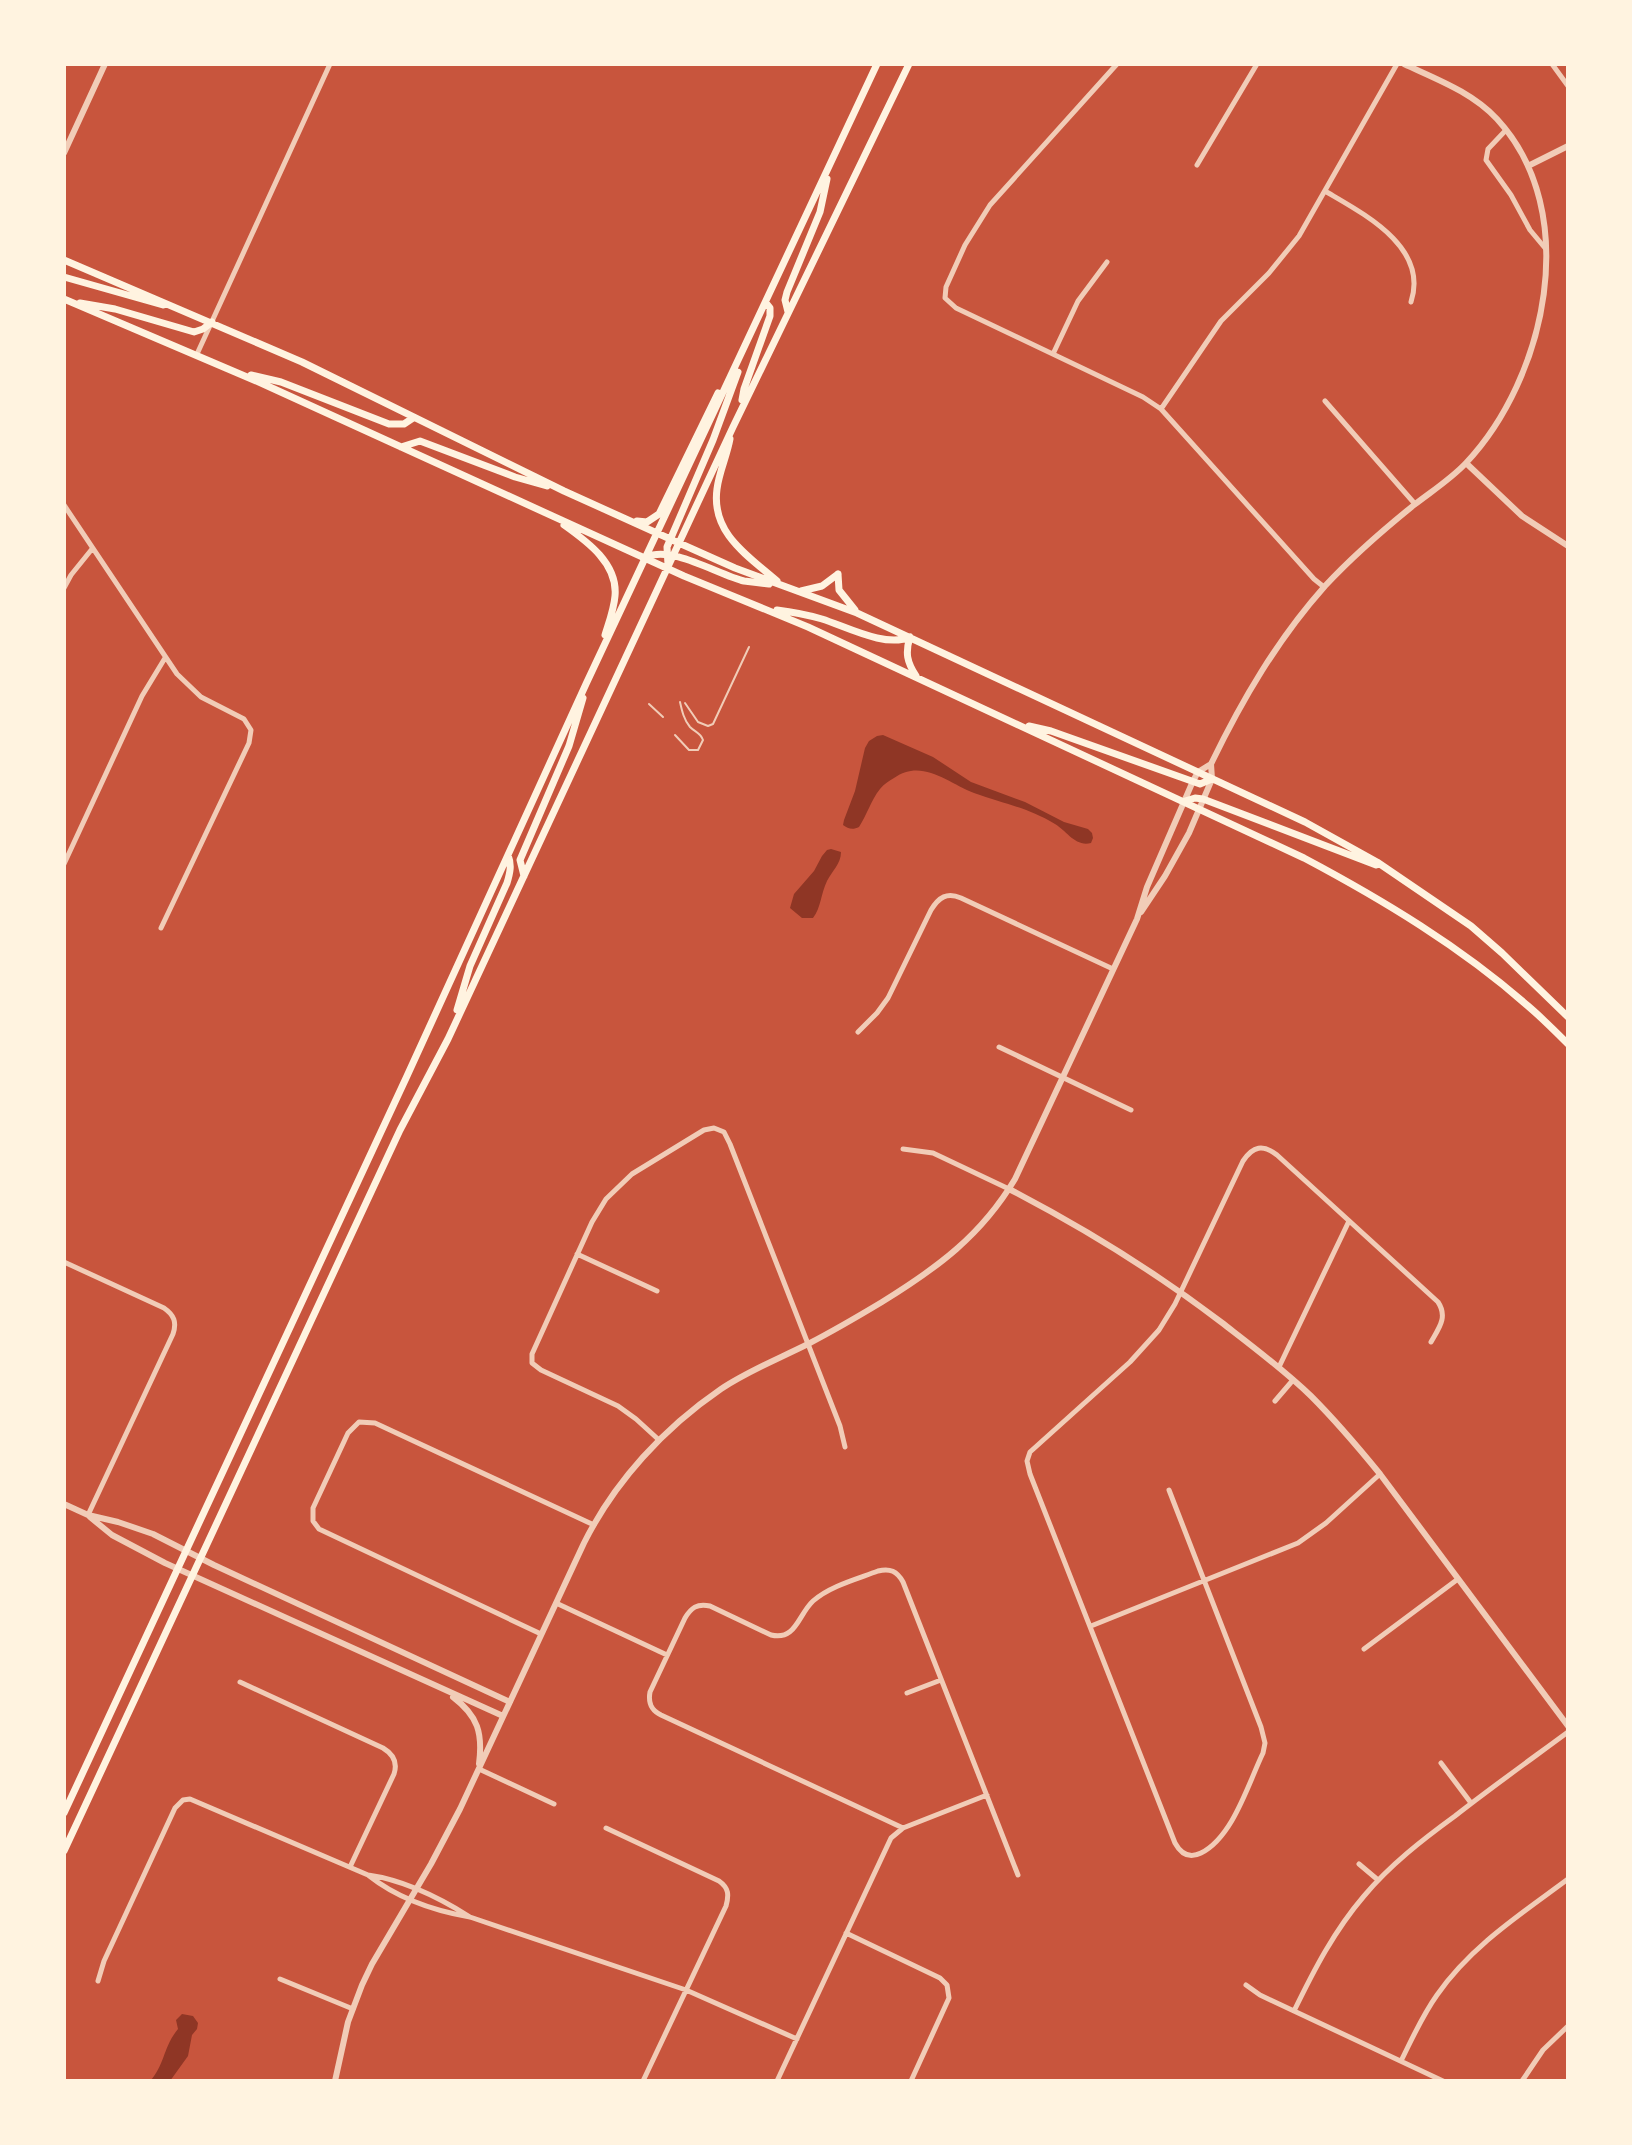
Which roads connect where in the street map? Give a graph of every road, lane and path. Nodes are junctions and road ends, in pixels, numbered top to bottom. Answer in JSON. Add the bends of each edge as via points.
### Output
{"nodes":[{"id":1,"x":105,"y":64,"type":"edge"},
{"id":2,"x":330,"y":64,"type":"edge"},
{"id":3,"x":877,"y":64,"type":"edge"},
{"id":4,"x":902,"y":64,"type":"edge"},
{"id":5,"x":909,"y":64,"type":"edge"},
{"id":6,"x":1117,"y":64,"type":"edge"},
{"id":7,"x":1257,"y":64,"type":"edge"},
{"id":8,"x":1397,"y":64,"type":"edge"},
{"id":9,"x":1404,"y":64,"type":"edge"},
{"id":10,"x":1552,"y":64,"type":"edge"},
{"id":11,"x":901,"y":82,"type":"junction"},
{"id":12,"x":1568,"y":86,"type":"edge"},
{"id":13,"x":1506,"y":130,"type":"junction"},
{"id":14,"x":1568,"y":146,"type":"edge"},
{"id":15,"x":64,"y":153,"type":"edge"},
{"id":16,"x":831,"y":162,"type":"junction"},
{"id":17,"x":1197,"y":165,"type":"dead end"},
{"id":18,"x":1528,"y":166,"type":"junction"},
{"id":19,"x":1325,"y":191,"type":"junction"},
{"id":20,"x":1546,"y":249,"type":"junction"},
{"id":21,"x":64,"y":260,"type":"edge"},
{"id":22,"x":1107,"y":262,"type":"dead end"},
{"id":23,"x":64,"y":277,"type":"edge"},
{"id":24,"x":64,"y":299,"type":"edge"},
{"id":25,"x":1411,"y":302,"type":"dead end"},
{"id":26,"x":73,"y":303,"type":"junction"},
{"id":27,"x":766,"y":303,"type":"junction"},
{"id":28,"x":181,"y":309,"type":"junction"},
{"id":29,"x":788,"y":312,"type":"junction"},
{"id":30,"x":212,"y":322,"type":"junction"},
{"id":31,"x":747,"y":343,"type":"junction"},
{"id":32,"x":197,"y":354,"type":"junction"},
{"id":33,"x":1053,"y":354,"type":"junction"},
{"id":34,"x":242,"y":374,"type":"junction"},
{"id":35,"x":1325,"y":401,"type":"dead end"},
{"id":36,"x":1161,"y":409,"type":"junction"},
{"id":37,"x":741,"y":411,"type":"junction"},
{"id":38,"x":413,"y":418,"type":"junction"},
{"id":39,"x":733,"y":427,"type":"junction"},
{"id":40,"x":401,"y":447,"type":"junction"},
{"id":41,"x":1466,"y":463,"type":"junction"},
{"id":42,"x":564,"y":491,"type":"junction"},
{"id":43,"x":1415,"y":504,"type":"junction"},
{"id":44,"x":64,"y":505,"type":"edge"},
{"id":45,"x":546,"y":512,"type":"junction"},
{"id":46,"x":629,"y":519,"type":"junction"},
{"id":47,"x":658,"y":533,"type":"junction"},
{"id":48,"x":670,"y":539,"type":"junction"},
{"id":49,"x":679,"y":543,"type":"junction"},
{"id":50,"x":1568,"y":546,"type":"edge"},
{"id":51,"x":92,"y":549,"type":"junction"},
{"id":52,"x":670,"y":555,"type":"junction"},
{"id":53,"x":645,"y":558,"type":"junction"},
{"id":54,"x":668,"y":568,"type":"junction"},
{"id":55,"x":781,"y":585,"type":"junction"},
{"id":56,"x":1324,"y":587,"type":"junction"},
{"id":57,"x":64,"y":588,"type":"edge"},
{"id":58,"x":799,"y":592,"type":"junction"},
{"id":59,"x":763,"y":608,"type":"junction"},
{"id":60,"x":857,"y":613,"type":"junction"},
{"id":61,"x":910,"y":637,"type":"junction"},
{"id":62,"x":749,"y":647,"type":"dead end"},
{"id":63,"x":165,"y":658,"type":"junction"},
{"id":64,"x":598,"y":659,"type":"junction"},
{"id":65,"x":916,"y":676,"type":"junction"},
{"id":66,"x":586,"y":684,"type":"junction"},
{"id":67,"x":680,"y":702,"type":"dead end"},
{"id":68,"x":685,"y":703,"type":"dead end"},
{"id":69,"x":649,"y":704,"type":"dead end"},
{"id":70,"x":663,"y":717,"type":"dead end"},
{"id":71,"x":1018,"y":724,"type":"junction"},
{"id":72,"x":675,"y":735,"type":"dead end"},
{"id":73,"x":1211,"y":764,"type":"junction"},
{"id":74,"x":1198,"y":772,"type":"junction"},
{"id":75,"x":1212,"y":779,"type":"junction"},
{"id":76,"x":1193,"y":781,"type":"junction"},
{"id":77,"x":1203,"y":799,"type":"junction"},
{"id":78,"x":1184,"y":801,"type":"junction"},
{"id":79,"x":1199,"y":808,"type":"junction"},
{"id":80,"x":508,"y":855,"type":"junction"},
{"id":81,"x":64,"y":864,"type":"edge"},
{"id":82,"x":1389,"y":870,"type":"junction"},
{"id":83,"x":524,"y":876,"type":"junction"},
{"id":84,"x":1137,"y":919,"type":"junction"},
{"id":85,"x":161,"y":928,"type":"dead end"},
{"id":86,"x":1113,"y":969,"type":"junction"},
{"id":87,"x":1568,"y":1017,"type":"edge"},
{"id":88,"x":858,"y":1032,"type":"dead end"},
{"id":89,"x":448,"y":1039,"type":"junction"},
{"id":90,"x":1568,"y":1044,"type":"edge"},
{"id":91,"x":999,"y":1047,"type":"dead end"},
{"id":92,"x":1062,"y":1078,"type":"junction"},
{"id":93,"x":1131,"y":1110,"type":"dead end"},
{"id":94,"x":903,"y":1149,"type":"dead end"},
{"id":95,"x":1009,"y":1189,"type":"junction"},
{"id":96,"x":1349,"y":1221,"type":"junction"},
{"id":97,"x":577,"y":1254,"type":"junction"},
{"id":98,"x":65,"y":1265,"type":"edge"},
{"id":99,"x":657,"y":1291,"type":"dead end"},
{"id":100,"x":1181,"y":1292,"type":"junction"},
{"id":101,"x":1431,"y":1342,"type":"dead end"},
{"id":102,"x":809,"y":1344,"type":"junction"},
{"id":103,"x":1279,"y":1367,"type":"junction"},
{"id":104,"x":1293,"y":1380,"type":"junction"},
{"id":105,"x":1275,"y":1401,"type":"dead end"},
{"id":106,"x":659,"y":1440,"type":"junction"},
{"id":107,"x":845,"y":1447,"type":"dead end"},
{"id":108,"x":1380,"y":1474,"type":"junction"},
{"id":109,"x":1169,"y":1490,"type":"dead end"},
{"id":110,"x":64,"y":1504,"type":"edge"},
{"id":111,"x":88,"y":1515,"type":"junction"},
{"id":112,"x":594,"y":1525,"type":"junction"},
{"id":113,"x":186,"y":1551,"type":"junction"},
{"id":114,"x":200,"y":1558,"type":"junction"},
{"id":115,"x":178,"y":1570,"type":"junction"},
{"id":116,"x":192,"y":1576,"type":"junction"},
{"id":117,"x":1458,"y":1579,"type":"junction"},
{"id":118,"x":1203,"y":1581,"type":"junction"},
{"id":119,"x":556,"y":1603,"type":"junction"},
{"id":120,"x":1091,"y":1626,"type":"junction"},
{"id":121,"x":541,"y":1634,"type":"junction"},
{"id":122,"x":1364,"y":1649,"type":"dead end"},
{"id":123,"x":667,"y":1655,"type":"junction"},
{"id":124,"x":941,"y":1680,"type":"junction"},
{"id":125,"x":240,"y":1682,"type":"dead end"},
{"id":126,"x":447,"y":1692,"type":"junction"},
{"id":127,"x":907,"y":1693,"type":"dead end"},
{"id":128,"x":510,"y":1702,"type":"junction"},
{"id":129,"x":503,"y":1716,"type":"junction"},
{"id":130,"x":1568,"y":1729,"type":"edge"},
{"id":131,"x":1441,"y":1763,"type":"dead end"},
{"id":132,"x":479,"y":1769,"type":"junction"},
{"id":133,"x":987,"y":1795,"type":"junction"},
{"id":134,"x":1471,"y":1803,"type":"junction"},
{"id":135,"x":554,"y":1804,"type":"dead end"},
{"id":136,"x":64,"y":1813,"type":"edge"},
{"id":137,"x":606,"y":1828,"type":"dead end"},
{"id":138,"x":903,"y":1828,"type":"junction"},
{"id":139,"x":64,"y":1851,"type":"edge"},
{"id":140,"x":1359,"y":1864,"type":"dead end"},
{"id":141,"x":350,"y":1867,"type":"junction"},
{"id":142,"x":368,"y":1875,"type":"junction"},
{"id":143,"x":1018,"y":1875,"type":"dead end"},
{"id":144,"x":1568,"y":1879,"type":"edge"},
{"id":145,"x":1378,"y":1880,"type":"junction"},
{"id":146,"x":416,"y":1890,"type":"junction"},
{"id":147,"x":411,"y":1899,"type":"junction"},
{"id":148,"x":470,"y":1917,"type":"junction"},
{"id":149,"x":846,"y":1933,"type":"junction"},
{"id":150,"x":280,"y":1979,"type":"dead end"},
{"id":151,"x":98,"y":1981,"type":"dead end"},
{"id":152,"x":1246,"y":1985,"type":"dead end"},
{"id":153,"x":686,"y":1990,"type":"junction"},
{"id":154,"x":353,"y":2009,"type":"junction"},
{"id":155,"x":1294,"y":2011,"type":"junction"},
{"id":156,"x":1568,"y":2026,"type":"edge"},
{"id":157,"x":797,"y":2039,"type":"junction"},
{"id":158,"x":1401,"y":2061,"type":"junction"},
{"id":159,"x":335,"y":2081,"type":"edge"},
{"id":160,"x":643,"y":2081,"type":"edge"},
{"id":161,"x":777,"y":2081,"type":"edge"},
{"id":162,"x":911,"y":2081,"type":"edge"},
{"id":163,"x":1443,"y":2081,"type":"edge"},
{"id":164,"x":1522,"y":2081,"type":"edge"}],
"edges":[{"from":1,"to":15,"type":"street"},
{"from":2,"to":30,"type":"street"},
{"from":3,"to":16,"type":"main road"},
{"from":4,"to":11,"type":"main road"},
{"from":5,"to":11,"type":"main road"},
{"from":6,"to":33,"type":"street","via":[[990,205],[945,293],[956,308]]},
{"from":7,"to":17,"type":"street"},
{"from":8,"to":19,"type":"street"},
{"from":9,"to":13,"type":"street","via":[[1471,97]]},
{"from":10,"to":12,"type":"street"},
{"from":11,"to":29,"type":"main road"},
{"from":13,"to":18,"type":"street"},
{"from":13,"to":20,"type":"street","via":[[1488,149],[1486,160]]},
{"from":14,"to":18,"type":"street"},
{"from":16,"to":27,"type":"main road"},
{"from":16,"to":29,"type":"main road","via":[[820,212],[787,292]]},
{"from":18,"to":20,"type":"street"},
{"from":19,"to":25,"type":"street","via":[[1372,220],[1398,245],[1416,280]]},
{"from":19,"to":36,"type":"street","via":[[1290,249],[1221,321]]},
{"from":20,"to":41,"type":"street","via":[[1540,319],[1526,369],[1501,419]]},
{"from":21,"to":28,"type":"main road"},
{"from":22,"to":33,"type":"street","via":[[1078,301]]},
{"from":23,"to":28,"type":"main road"},
{"from":24,"to":26,"type":"main road"},
{"from":26,"to":30,"type":"main road","via":[[194,332]]},
{"from":26,"to":32,"type":"main road"},
{"from":27,"to":31,"type":"main road"},
{"from":27,"to":37,"type":"main road","via":[[770,316]]},
{"from":28,"to":30,"type":"main road"},
{"from":29,"to":37,"type":"main road"},
{"from":30,"to":32,"type":"street"},
{"from":30,"to":38,"type":"main road"},
{"from":31,"to":46,"type":"main road","via":[[659,514],[647,522]]},
{"from":31,"to":47,"type":"main road"},
{"from":31,"to":48,"type":"main road"},
{"from":32,"to":34,"type":"main road"},
{"from":33,"to":36,"type":"street"},
{"from":34,"to":38,"type":"main road","via":[[281,382],[393,425]]},
{"from":34,"to":40,"type":"main road"},
{"from":35,"to":43,"type":"street"},
{"from":36,"to":56,"type":"street"},
{"from":37,"to":39,"type":"main road"},
{"from":38,"to":42,"type":"main road"},
{"from":39,"to":49,"type":"main road"},
{"from":39,"to":55,"type":"main road","via":[[717,490],[719,518],[740,550]]},
{"from":40,"to":42,"type":"main road","via":[[420,441]]},
{"from":40,"to":45,"type":"main road"},
{"from":41,"to":43,"type":"street"},
{"from":41,"to":50,"type":"street","via":[[1522,516]]},
{"from":42,"to":46,"type":"main road"},
{"from":43,"to":56,"type":"street"},
{"from":44,"to":51,"type":"street"},
{"from":45,"to":53,"type":"main road"},
{"from":45,"to":64,"type":"main road","via":[[587,541],[609,567],[616,593]]},
{"from":46,"to":47,"type":"main road"},
{"from":47,"to":48,"type":"main road"},
{"from":47,"to":53,"type":"main road"},
{"from":48,"to":49,"type":"main road"},
{"from":48,"to":52,"type":"main road"},
{"from":49,"to":52,"type":"main road"},
{"from":49,"to":55,"type":"main road"},
{"from":51,"to":57,"type":"street"},
{"from":51,"to":63,"type":"street"},
{"from":52,"to":53,"type":"main road"},
{"from":52,"to":54,"type":"main road"},
{"from":52,"to":55,"type":"main road","via":[[744,581]]},
{"from":53,"to":54,"type":"main road"},
{"from":53,"to":64,"type":"main road"},
{"from":54,"to":59,"type":"main road"},
{"from":54,"to":83,"type":"main road"},
{"from":55,"to":58,"type":"main road"},
{"from":56,"to":73,"type":"street","via":[[1263,667]]},
{"from":58,"to":60,"type":"main road"},
{"from":58,"to":60,"type":"main road","via":[[822,586],[838,574],[839,590]]},
{"from":59,"to":61,"type":"main road","via":[[819,618],[885,640]]},
{"from":59,"to":65,"type":"main road"},
{"from":60,"to":61,"type":"main road"},
{"from":61,"to":65,"type":"main road","via":[[906,656]]},
{"from":61,"to":74,"type":"main road"},
{"from":62,"to":68,"type":"lane","via":[[713,724],[698,722]]},
{"from":63,"to":81,"type":"street"},
{"from":63,"to":85,"type":"street","via":[[193,691],[244,719],[251,734]]},
{"from":64,"to":66,"type":"main road"},
{"from":65,"to":71,"type":"main road"},
{"from":66,"to":80,"type":"main road"},
{"from":66,"to":83,"type":"main road","via":[[569,746],[520,860]]},
{"from":67,"to":72,"type":"lane","via":[[688,724],[703,738],[698,750],[689,750]]},
{"from":69,"to":70,"type":"lane"},
{"from":71,"to":76,"type":"main road"},
{"from":71,"to":78,"type":"main road"},
{"from":73,"to":74,"type":"street"},
{"from":73,"to":75,"type":"street"},
{"from":74,"to":75,"type":"main road"},
{"from":74,"to":76,"type":"street"},
{"from":75,"to":76,"type":"main road"},
{"from":75,"to":77,"type":"street"},
{"from":75,"to":82,"type":"main road","via":[[1305,822]]},
{"from":76,"to":78,"type":"street"},
{"from":77,"to":78,"type":"main road"},
{"from":77,"to":79,"type":"street"},
{"from":77,"to":82,"type":"main road"},
{"from":78,"to":79,"type":"main road"},
{"from":78,"to":84,"type":"street"},
{"from":79,"to":84,"type":"street"},
{"from":79,"to":90,"type":"main road","via":[[1317,865],[1425,928],[1528,1005]]},
{"from":80,"to":89,"type":"main road","via":[[509,879],[470,966]]},
{"from":80,"to":113,"type":"main road"},
{"from":82,"to":87,"type":"main road","via":[[1471,926]]},
{"from":83,"to":89,"type":"main road"},
{"from":84,"to":86,"type":"street"},
{"from":86,"to":88,"type":"street","via":[[961,898],[944,895],[931,910],[888,998]]},
{"from":86,"to":92,"type":"street"},
{"from":89,"to":114,"type":"main road","via":[[400,1130]]},
{"from":91,"to":92,"type":"street"},
{"from":92,"to":93,"type":"street"},
{"from":92,"to":95,"type":"street"},
{"from":94,"to":95,"type":"street","via":[[933,1153]]},
{"from":95,"to":100,"type":"street"},
{"from":95,"to":102,"type":"street","via":[[946,1260]]},
{"from":96,"to":100,"type":"street","via":[[1277,1155],[1257,1147],[1243,1161]]},
{"from":96,"to":101,"type":"street","via":[[1438,1302],[1444,1318]]},
{"from":96,"to":103,"type":"street"},
{"from":97,"to":99,"type":"street"},
{"from":97,"to":102,"type":"street","via":[[599,1210],[624,1180],[714,1128],[724,1132],[730,1144]]},
{"from":97,"to":106,"type":"street","via":[[533,1349],[532,1363],[618,1406]]},
{"from":98,"to":111,"type":"street","via":[[164,1308],[175,1324]]},
{"from":100,"to":103,"type":"street"},
{"from":100,"to":120,"type":"street","via":[[1140,1352],[1034,1446],[1027,1461]]},
{"from":102,"to":106,"type":"street","via":[[721,1389]]},
{"from":102,"to":107,"type":"street"},
{"from":103,"to":104,"type":"street"},
{"from":104,"to":105,"type":"street"},
{"from":104,"to":108,"type":"street"},
{"from":106,"to":112,"type":"street"},
{"from":108,"to":117,"type":"street"},
{"from":108,"to":118,"type":"street","via":[[1308,1537]]},
{"from":109,"to":118,"type":"street"},
{"from":110,"to":111,"type":"street"},
{"from":111,"to":113,"type":"street","via":[[153,1534]]},
{"from":111,"to":115,"type":"street","via":[[112,1535]]},
{"from":112,"to":119,"type":"street"},
{"from":112,"to":121,"type":"street","via":[[375,1423],[359,1422],[348,1433],[313,1508],[313,1521],[324,1533]]},
{"from":113,"to":114,"type":"street"},
{"from":113,"to":115,"type":"main road"},
{"from":114,"to":116,"type":"main road"},
{"from":114,"to":128,"type":"street"},
{"from":115,"to":116,"type":"street"},
{"from":115,"to":136,"type":"main road"},
{"from":116,"to":126,"type":"street"},
{"from":116,"to":139,"type":"main road"},
{"from":117,"to":122,"type":"street"},
{"from":117,"to":130,"type":"street"},
{"from":118,"to":120,"type":"street"},
{"from":118,"to":120,"type":"street","via":[[1265,1743],[1230,1825],[1203,1852],[1182,1853],[1175,1843]]},
{"from":119,"to":121,"type":"street"},
{"from":119,"to":123,"type":"street"},
{"from":121,"to":128,"type":"street"},
{"from":123,"to":124,"type":"street","via":[[694,1606],[710,1606],[781,1637],[823,1594],[892,1570],[903,1582]]},
{"from":123,"to":138,"type":"street","via":[[650,1692],[650,1705],[661,1715]]},
{"from":124,"to":127,"type":"street"},
{"from":124,"to":133,"type":"street"},
{"from":125,"to":141,"type":"street","via":[[383,1748],[394,1758],[394,1774]]},
{"from":126,"to":129,"type":"street"},
{"from":126,"to":132,"type":"street","via":[[476,1722]]},
{"from":128,"to":129,"type":"street"},
{"from":129,"to":132,"type":"street"},
{"from":130,"to":134,"type":"street"},
{"from":131,"to":134,"type":"street"},
{"from":132,"to":135,"type":"street"},
{"from":132,"to":146,"type":"street"},
{"from":133,"to":138,"type":"street"},
{"from":133,"to":143,"type":"street"},
{"from":134,"to":145,"type":"street"},
{"from":137,"to":153,"type":"street","via":[[727,1889],[726,1906]]},
{"from":138,"to":149,"type":"street","via":[[887,1844]]},
{"from":140,"to":145,"type":"street"},
{"from":141,"to":142,"type":"street"},
{"from":141,"to":151,"type":"street","via":[[183,1800]]},
{"from":142,"to":146,"type":"street"},
{"from":142,"to":147,"type":"street"},
{"from":144,"to":158,"type":"street","via":[[1464,1962],[1428,2008]]},
{"from":145,"to":155,"type":"street","via":[[1331,1940]]},
{"from":146,"to":147,"type":"street"},
{"from":146,"to":148,"type":"street"},
{"from":147,"to":148,"type":"street"},
{"from":147,"to":154,"type":"street","via":[[372,1964]]},
{"from":148,"to":153,"type":"street"},
{"from":149,"to":157,"type":"street"},
{"from":149,"to":162,"type":"street","via":[[947,1985],[949,1998]]},
{"from":150,"to":154,"type":"street"},
{"from":152,"to":155,"type":"street"},
{"from":153,"to":157,"type":"street"},
{"from":153,"to":160,"type":"street"},
{"from":154,"to":159,"type":"street"},
{"from":155,"to":158,"type":"street"},
{"from":156,"to":164,"type":"street"},
{"from":157,"to":161,"type":"street"},
{"from":158,"to":163,"type":"street"}]}
